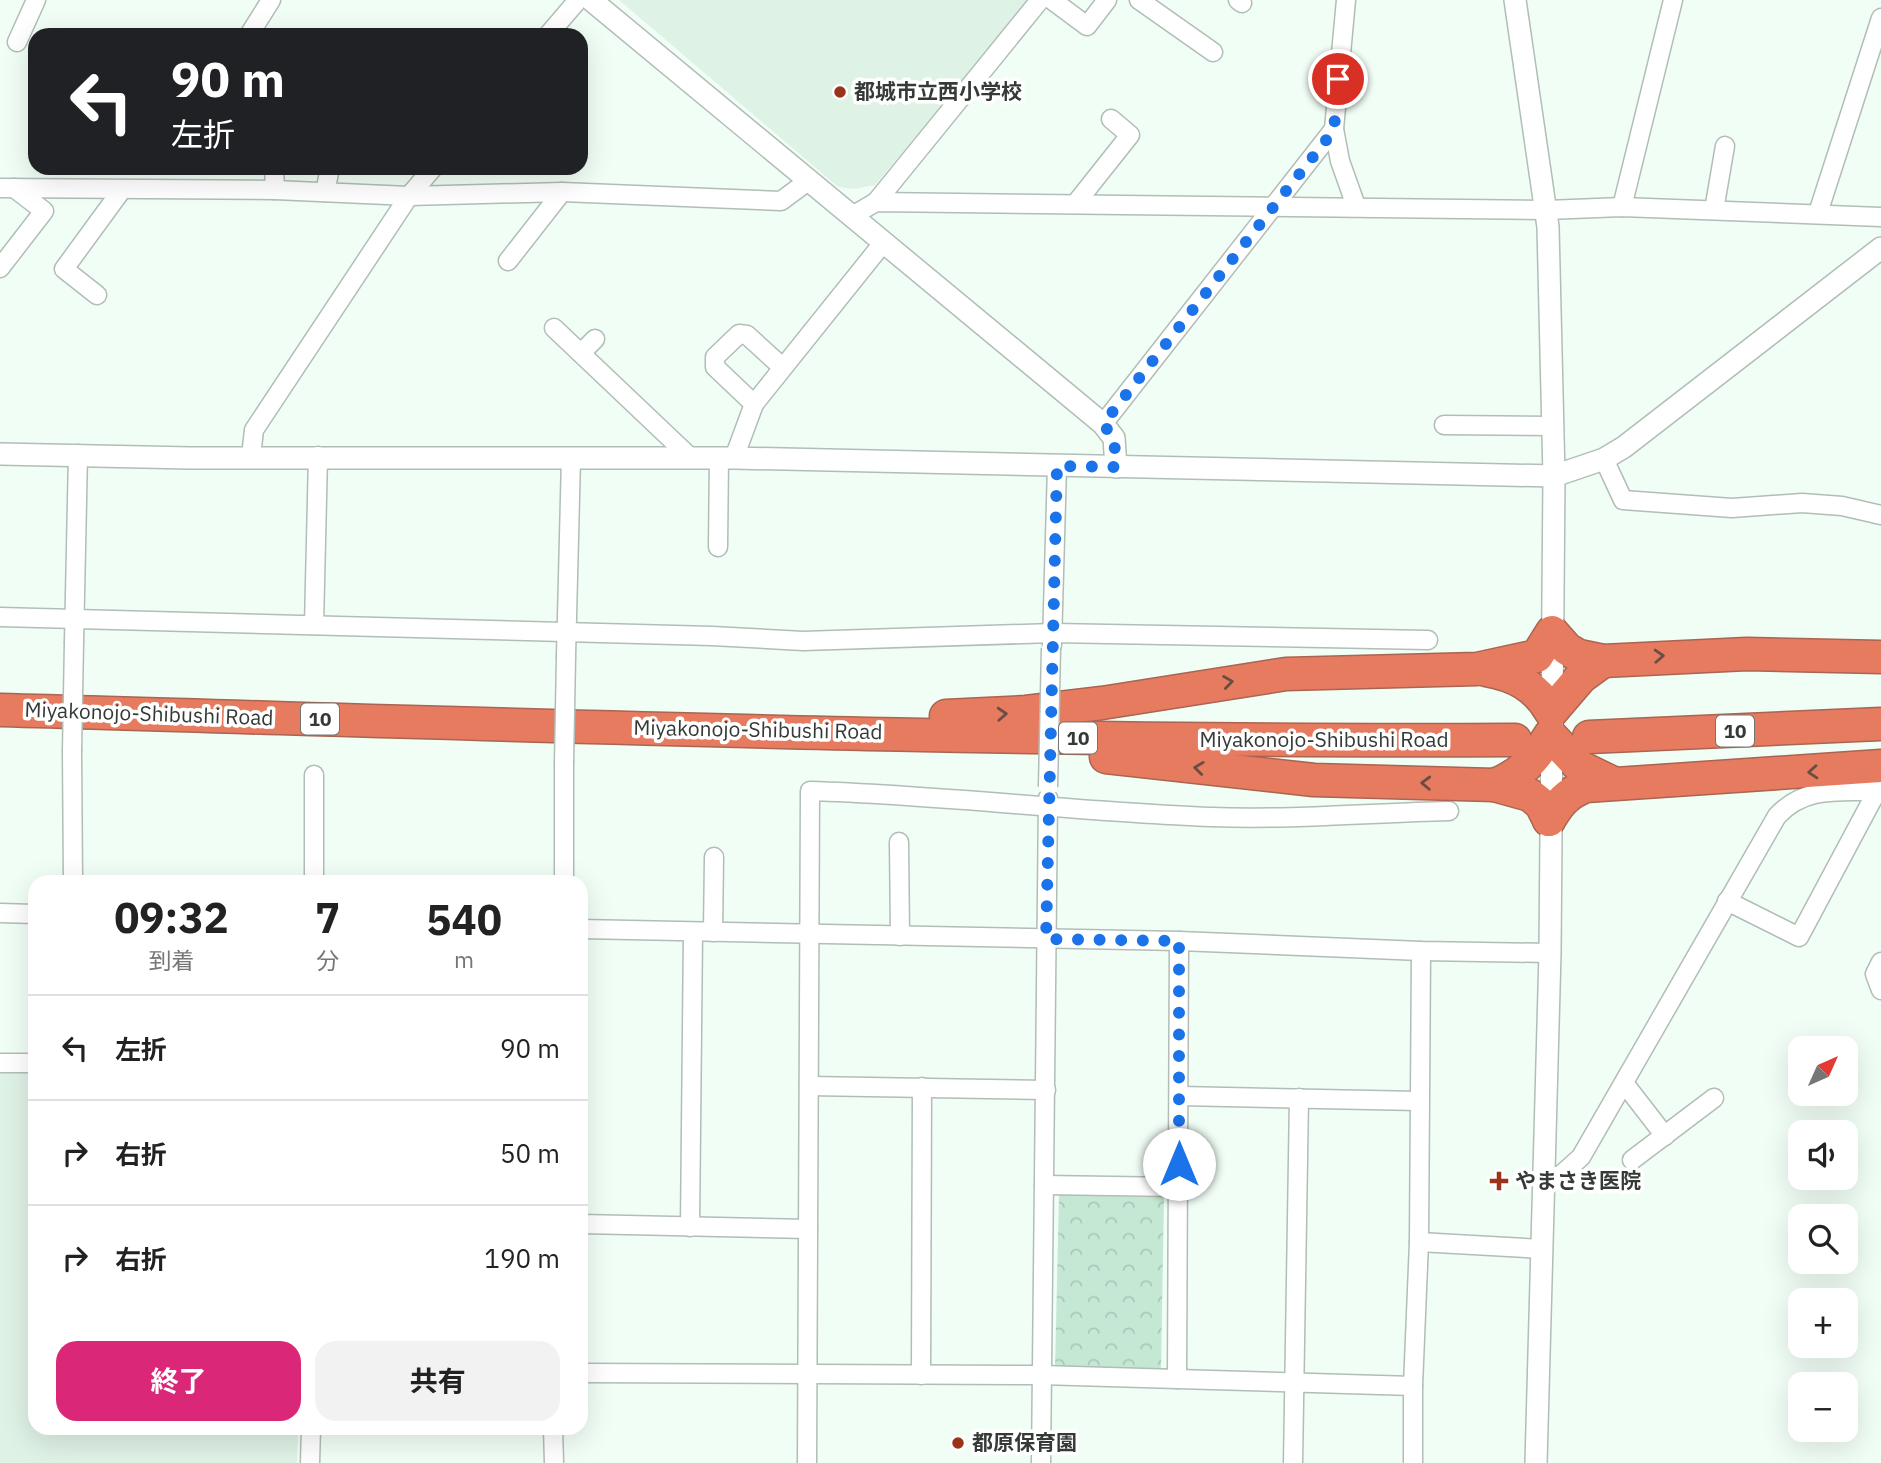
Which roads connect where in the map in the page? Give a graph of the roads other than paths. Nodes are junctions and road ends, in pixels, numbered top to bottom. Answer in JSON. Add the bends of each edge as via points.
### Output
{"nodes":[{"id":1,"x":36,"y":0,"type":"edge"},
{"id":2,"x":271,"y":0,"type":"edge"},
{"id":3,"x":578,"y":0,"type":"edge"},
{"id":4,"x":592,"y":0,"type":"edge"},
{"id":5,"x":1040,"y":0,"type":"edge"},
{"id":6,"x":1052,"y":0,"type":"edge"},
{"id":7,"x":1107,"y":0,"type":"edge"},
{"id":8,"x":1139,"y":0,"type":"edge"},
{"id":9,"x":1346,"y":0,"type":"edge"},
{"id":10,"x":1515,"y":0,"type":"edge"},
{"id":11,"x":1673,"y":0,"type":"edge"},
{"id":12,"x":1881,"y":18,"type":"edge"},
{"id":13,"x":253,"y":28,"type":"edge"},
{"id":14,"x":554,"y":28,"type":"edge"},
{"id":15,"x":17,"y":42,"type":"dead end"},
{"id":16,"x":1213,"y":52,"type":"dead end"},
{"id":17,"x":1111,"y":119,"type":"dead end"},
{"id":18,"x":1334,"y":130,"type":"junction"},
{"id":19,"x":1725,"y":146,"type":"dead end"},
{"id":20,"x":274,"y":175,"type":"edge"},
{"id":21,"x":329,"y":175,"type":"edge"},
{"id":22,"x":427,"y":175,"type":"edge"},
{"id":23,"x":808,"y":181,"type":"junction"},
{"id":24,"x":7,"y":188,"type":"edge"},
{"id":25,"x":275,"y":190,"type":"junction"},
{"id":26,"x":121,"y":191,"type":"junction"},
{"id":27,"x":325,"y":192,"type":"junction"},
{"id":28,"x":562,"y":192,"type":"junction"},
{"id":29,"x":410,"y":196,"type":"junction"},
{"id":30,"x":876,"y":202,"type":"junction"},
{"id":31,"x":1076,"y":203,"type":"junction"},
{"id":32,"x":1273,"y":206,"type":"junction"},
{"id":33,"x":1356,"y":206,"type":"junction"},
{"id":34,"x":1622,"y":207,"type":"junction"},
{"id":35,"x":1547,"y":209,"type":"junction"},
{"id":36,"x":1714,"y":210,"type":"junction"},
{"id":37,"x":1818,"y":213,"type":"junction"},
{"id":38,"x":852,"y":216,"type":"junction"},
{"id":39,"x":1881,"y":216,"type":"edge"},
{"id":40,"x":883,"y":243,"type":"junction"},
{"id":41,"x":1881,"y":248,"type":"edge"},
{"id":42,"x":508,"y":261,"type":"dead end"},
{"id":43,"x":0,"y":268,"type":"edge"},
{"id":44,"x":97,"y":295,"type":"dead end"},
{"id":45,"x":554,"y":328,"type":"dead end"},
{"id":46,"x":595,"y":339,"type":"dead end"},
{"id":47,"x":581,"y":354,"type":"junction"},
{"id":48,"x":782,"y":367,"type":"junction"},
{"id":49,"x":754,"y":404,"type":"junction"},
{"id":50,"x":1103,"y":424,"type":"junction"},
{"id":51,"x":1444,"y":425,"type":"dead end"},
{"id":52,"x":1553,"y":426,"type":"junction"},
{"id":53,"x":0,"y":454,"type":"edge"},
{"id":54,"x":79,"y":454,"type":"junction"},
{"id":55,"x":251,"y":456,"type":"junction"},
{"id":56,"x":318,"y":456,"type":"junction"},
{"id":57,"x":571,"y":458,"type":"junction"},
{"id":58,"x":691,"y":458,"type":"junction"},
{"id":59,"x":727,"y":458,"type":"junction"},
{"id":60,"x":1604,"y":459,"type":"junction"},
{"id":61,"x":1057,"y":466,"type":"junction"},
{"id":62,"x":1116,"y":467,"type":"junction"},
{"id":63,"x":1554,"y":476,"type":"junction"},
{"id":64,"x":1881,"y":515,"type":"edge"},
{"id":65,"x":718,"y":547,"type":"dead end"},
{"id":66,"x":0,"y":617,"type":"edge"},
{"id":67,"x":74,"y":619,"type":"junction"},
{"id":68,"x":314,"y":625,"type":"junction"},
{"id":69,"x":566,"y":632,"type":"junction"},
{"id":70,"x":1552,"y":632,"type":"junction"},
{"id":71,"x":1428,"y":640,"type":"dead end"},
{"id":72,"x":1052,"y":641,"type":"junction"},
{"id":73,"x":1881,"y":657,"type":"edge"},
{"id":74,"x":1603,"y":661,"type":"junction"},
{"id":75,"x":1477,"y":668,"type":"junction"},
{"id":76,"x":0,"y":710,"type":"edge"},
{"id":77,"x":1551,"y":724,"type":"junction"},
{"id":78,"x":1881,"y":724,"type":"edge"},
{"id":79,"x":640,"y":727,"type":"junction"},
{"id":80,"x":1589,"y":737,"type":"dead end"},
{"id":81,"x":1515,"y":740,"type":"dead end"},
{"id":82,"x":314,"y":775,"type":"dead end"},
{"id":83,"x":1613,"y":783,"type":"junction"},
{"id":84,"x":1880,"y":783,"type":"edge"},
{"id":85,"x":1494,"y":785,"type":"junction"},
{"id":86,"x":1048,"y":807,"type":"junction"},
{"id":87,"x":1450,"y":811,"type":"dead end"},
{"id":88,"x":1549,"y":820,"type":"junction"},
{"id":89,"x":899,"y":842,"type":"dead end"},
{"id":90,"x":714,"y":857,"type":"dead end"},
{"id":91,"x":73,"y":875,"type":"edge"},
{"id":92,"x":314,"y":875,"type":"edge"},
{"id":93,"x":564,"y":875,"type":"edge"},
{"id":94,"x":1727,"y":901,"type":"junction"},
{"id":95,"x":0,"y":913,"type":"edge"},
{"id":96,"x":28,"y":914,"type":"edge"},
{"id":97,"x":588,"y":929,"type":"edge"},
{"id":98,"x":693,"y":932,"type":"junction"},
{"id":99,"x":713,"y":932,"type":"junction"},
{"id":100,"x":810,"y":934,"type":"junction"},
{"id":101,"x":900,"y":936,"type":"junction"},
{"id":102,"x":1046,"y":939,"type":"junction"},
{"id":103,"x":1179,"y":941,"type":"junction"},
{"id":104,"x":1421,"y":951,"type":"junction"},
{"id":105,"x":1550,"y":953,"type":"junction"},
{"id":106,"x":1881,"y":962,"type":"edge"},
{"id":107,"x":1881,"y":990,"type":"edge"},
{"id":108,"x":0,"y":1063,"type":"edge"},
{"id":109,"x":28,"y":1063,"type":"edge"},
{"id":110,"x":1624,"y":1083,"type":"junction"},
{"id":111,"x":809,"y":1086,"type":"junction"},
{"id":112,"x":922,"y":1087,"type":"junction"},
{"id":113,"x":1046,"y":1090,"type":"junction"},
{"id":114,"x":1180,"y":1096,"type":"junction"},
{"id":115,"x":1299,"y":1098,"type":"junction"},
{"id":116,"x":1714,"y":1098,"type":"dead end"},
{"id":117,"x":1419,"y":1101,"type":"junction"},
{"id":118,"x":1665,"y":1136,"type":"junction"},
{"id":119,"x":1632,"y":1160,"type":"dead end"},
{"id":120,"x":1544,"y":1178,"type":"junction"},
{"id":121,"x":1044,"y":1185,"type":"junction"},
{"id":122,"x":1179,"y":1187,"type":"junction"},
{"id":123,"x":588,"y":1224,"type":"edge"},
{"id":124,"x":690,"y":1227,"type":"junction"},
{"id":125,"x":808,"y":1229,"type":"junction"},
{"id":126,"x":1419,"y":1242,"type":"junction"},
{"id":127,"x":1542,"y":1249,"type":"junction"},
{"id":128,"x":806,"y":1371,"type":"junction"},
{"id":129,"x":588,"y":1373,"type":"edge"},
{"id":130,"x":921,"y":1375,"type":"junction"},
{"id":131,"x":1040,"y":1375,"type":"junction"},
{"id":132,"x":1177,"y":1379,"type":"junction"},
{"id":133,"x":1295,"y":1383,"type":"junction"},
{"id":134,"x":1413,"y":1387,"type":"junction"},
{"id":135,"x":312,"y":1435,"type":"edge"},
{"id":136,"x":553,"y":1435,"type":"edge"},
{"id":137,"x":310,"y":1463,"type":"edge"},
{"id":138,"x":554,"y":1463,"type":"edge"},
{"id":139,"x":807,"y":1463,"type":"edge"},
{"id":140,"x":1041,"y":1463,"type":"edge"},
{"id":141,"x":1293,"y":1463,"type":"edge"},
{"id":142,"x":1413,"y":1463,"type":"edge"},
{"id":143,"x":1536,"y":1463,"type":"edge"}],
"edges":[{"from":1,"to":15,"type":"street"},
{"from":2,"to":13,"type":"street"},
{"from":3,"to":14,"type":"street"},
{"from":4,"to":23,"type":"street"},
{"from":5,"to":30,"type":"street"},
{"from":6,"to":7,"type":"street","via":[[1087,26]]},
{"from":8,"to":16,"type":"street"},
{"from":9,"to":18,"type":"street"},
{"from":10,"to":35,"type":"street"},
{"from":11,"to":34,"type":"street"},
{"from":12,"to":37,"type":"street"},
{"from":17,"to":31,"type":"street","via":[[1130,135]]},
{"from":18,"to":32,"type":"street"},
{"from":18,"to":33,"type":"street"},
{"from":19,"to":36,"type":"street"},
{"from":20,"to":25,"type":"street"},
{"from":21,"to":27,"type":"street"},
{"from":22,"to":29,"type":"street"},
{"from":23,"to":28,"type":"street","via":[[780,201]]},
{"from":23,"to":38,"type":"street"},
{"from":24,"to":26,"type":"street"},
{"from":24,"to":43,"type":"street","via":[[44,211]]},
{"from":25,"to":26,"type":"street"},
{"from":25,"to":27,"type":"street"},
{"from":26,"to":44,"type":"street","via":[[64,270]]},
{"from":27,"to":29,"type":"street"},
{"from":28,"to":29,"type":"street"},
{"from":28,"to":42,"type":"street"},
{"from":29,"to":55,"type":"street","via":[[254,429]]},
{"from":30,"to":31,"type":"street"},
{"from":30,"to":38,"type":"street"},
{"from":31,"to":32,"type":"street"},
{"from":32,"to":33,"type":"street"},
{"from":32,"to":50,"type":"street"},
{"from":33,"to":35,"type":"street"},
{"from":34,"to":35,"type":"street"},
{"from":34,"to":36,"type":"street"},
{"from":35,"to":52,"type":"street"},
{"from":36,"to":37,"type":"street"},
{"from":37,"to":39,"type":"street"},
{"from":38,"to":40,"type":"street"},
{"from":40,"to":48,"type":"street"},
{"from":40,"to":50,"type":"street"},
{"from":41,"to":60,"type":"street"},
{"from":45,"to":47,"type":"street"},
{"from":46,"to":47,"type":"street"},
{"from":47,"to":58,"type":"street"},
{"from":48,"to":49,"type":"street"},
{"from":48,"to":49,"type":"street","via":[[747,335],[739,334],[715,357],[716,367]]},
{"from":49,"to":59,"type":"street"},
{"from":50,"to":62,"type":"street","via":[[1114,438]]},
{"from":51,"to":52,"type":"street"},
{"from":52,"to":63,"type":"street"},
{"from":53,"to":54,"type":"street"},
{"from":54,"to":55,"type":"street"},
{"from":54,"to":67,"type":"street"},
{"from":55,"to":56,"type":"street"},
{"from":56,"to":57,"type":"street"},
{"from":56,"to":68,"type":"street"},
{"from":57,"to":58,"type":"street"},
{"from":57,"to":69,"type":"street"},
{"from":58,"to":59,"type":"street"},
{"from":59,"to":61,"type":"street"},
{"from":59,"to":65,"type":"street"},
{"from":60,"to":63,"type":"street"},
{"from":60,"to":64,"type":"street","via":[[1623,500],[1732,508],[1802,503]]},
{"from":61,"to":62,"type":"street"},
{"from":61,"to":72,"type":"street"},
{"from":62,"to":63,"type":"street"},
{"from":63,"to":70,"type":"street"},
{"from":66,"to":67,"type":"street"},
{"from":67,"to":68,"type":"street"},
{"from":67,"to":91,"type":"street","bridge":true},
{"from":68,"to":69,"type":"street"},
{"from":69,"to":72,"type":"street","via":[[803,641]]},
{"from":69,"to":93,"type":"street","bridge":true},
{"from":70,"to":74,"type":"highway","via":[[1567,649]]},
{"from":70,"to":75,"type":"highway","via":[[1537,656]]},
{"from":70,"to":77,"type":"street"},
{"from":71,"to":72,"type":"street"},
{"from":72,"to":86,"type":"street","bridge":true},
{"from":74,"to":73,"type":"highway","one_way":true,"via":[[1747,654]]},
{"from":74,"to":77,"type":"highway","via":[[1581,677]]},
{"from":75,"to":77,"type":"highway","via":[[1522,681],[1543,697]]},
{"from":79,"to":75,"type":"highway","one_way":true,"via":[[1026,712],[1286,674]]},
{"from":76,"to":79,"type":"highway","name":"Miyakonojo-Shibushi Road","number":"10"},
{"from":77,"to":83,"type":"highway","via":[[1580,767]]},
{"from":77,"to":85,"type":"highway","via":[[1530,762]]},
{"from":77,"to":88,"type":"street"},
{"from":78,"to":80,"type":"highway","number":"10"},
{"from":79,"to":81,"type":"highway","name":"Miyakonojo-Shibushi Road","number":"10","via":[[1144,739]]},
{"from":85,"to":79,"type":"highway","one_way":true,"via":[[1314,780],[1070,752]]},
{"from":82,"to":92,"type":"street"},
{"from":84,"to":83,"type":"highway","one_way":true},
{"from":83,"to":88,"type":"highway","via":[[1573,791]]},
{"from":84,"to":94,"type":"street","via":[[1812,793],[1791,801],[1777,816]]},
{"from":84,"to":94,"type":"street","via":[[1799,937]]},
{"from":85,"to":88,"type":"highway","via":[[1530,795]]},
{"from":86,"to":87,"type":"street","via":[[1214,817]]},
{"from":86,"to":100,"type":"street","via":[[925,795],[810,791]]},
{"from":86,"to":102,"type":"street"},
{"from":88,"to":105,"type":"street"},
{"from":89,"to":101,"type":"street"},
{"from":90,"to":99,"type":"street"},
{"from":94,"to":110,"type":"street"},
{"from":95,"to":96,"type":"street"},
{"from":97,"to":98,"type":"street"},
{"from":98,"to":99,"type":"street"},
{"from":98,"to":124,"type":"street"},
{"from":99,"to":100,"type":"street"},
{"from":100,"to":101,"type":"street"},
{"from":100,"to":111,"type":"street"},
{"from":101,"to":102,"type":"street"},
{"from":102,"to":103,"type":"street"},
{"from":102,"to":113,"type":"street"},
{"from":103,"to":104,"type":"street"},
{"from":103,"to":114,"type":"street"},
{"from":104,"to":105,"type":"street"},
{"from":104,"to":117,"type":"street"},
{"from":105,"to":120,"type":"street"},
{"from":106,"to":107,"type":"street","via":[[1875,974]]},
{"from":108,"to":109,"type":"street"},
{"from":110,"to":118,"type":"street"},
{"from":110,"to":120,"type":"street","via":[[1581,1157],[1561,1175]]},
{"from":111,"to":112,"type":"street"},
{"from":111,"to":125,"type":"street"},
{"from":112,"to":113,"type":"street"},
{"from":112,"to":130,"type":"street"},
{"from":113,"to":121,"type":"street"},
{"from":114,"to":115,"type":"street"},
{"from":114,"to":122,"type":"street"},
{"from":115,"to":117,"type":"street"},
{"from":115,"to":133,"type":"street"},
{"from":116,"to":118,"type":"street"},
{"from":117,"to":126,"type":"street"},
{"from":118,"to":119,"type":"street"},
{"from":120,"to":127,"type":"street"},
{"from":121,"to":122,"type":"street"},
{"from":121,"to":131,"type":"street"},
{"from":122,"to":132,"type":"street"},
{"from":123,"to":124,"type":"street"},
{"from":124,"to":125,"type":"street"},
{"from":125,"to":128,"type":"street"},
{"from":126,"to":127,"type":"street"},
{"from":126,"to":134,"type":"street"},
{"from":127,"to":143,"type":"street"},
{"from":128,"to":129,"type":"street"},
{"from":128,"to":130,"type":"street"},
{"from":128,"to":139,"type":"street"},
{"from":130,"to":131,"type":"street"},
{"from":131,"to":132,"type":"street"},
{"from":131,"to":140,"type":"street"},
{"from":132,"to":133,"type":"street"},
{"from":133,"to":134,"type":"street"},
{"from":133,"to":141,"type":"street"},
{"from":134,"to":142,"type":"street"},
{"from":135,"to":137,"type":"street"},
{"from":136,"to":138,"type":"street"}]}
